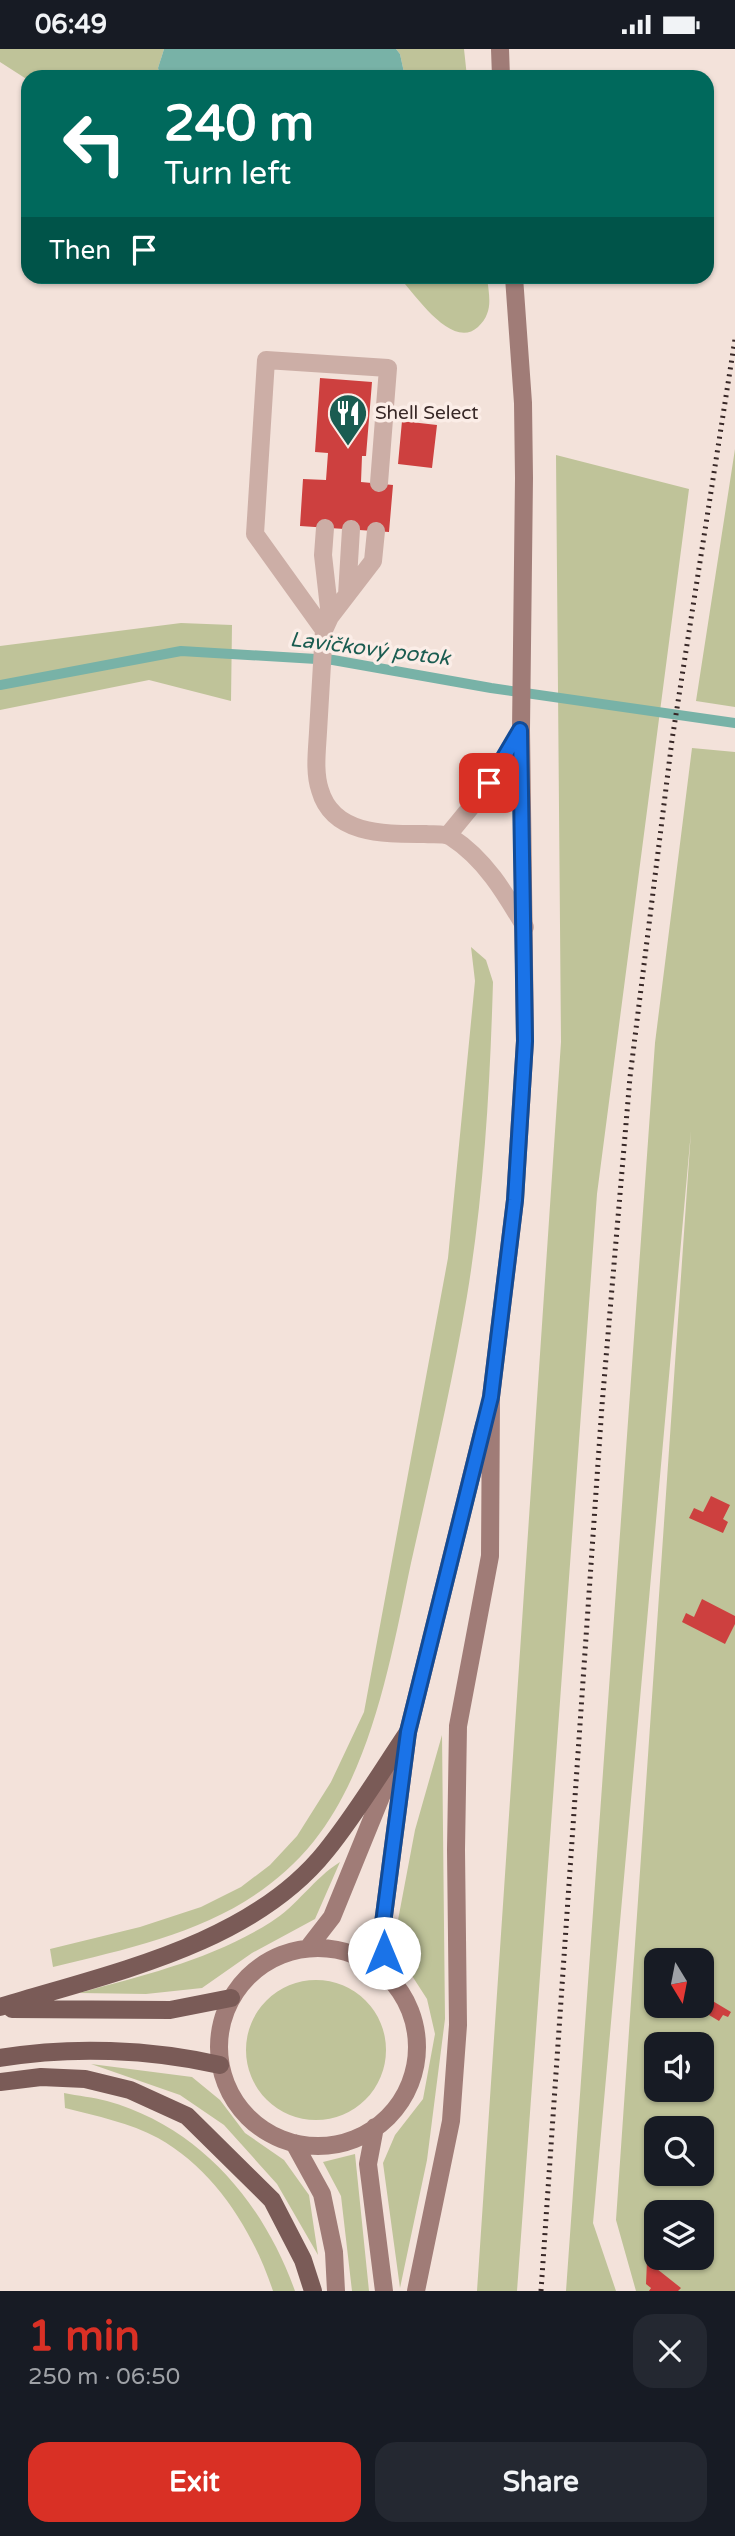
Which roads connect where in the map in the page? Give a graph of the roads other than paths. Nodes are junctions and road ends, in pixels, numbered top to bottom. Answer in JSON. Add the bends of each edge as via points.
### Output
{"nodes":[{"id":1,"x":500,"y":49,"type":"edge"},
{"id":2,"x":501,"y":70,"type":"edge"},
{"id":3,"x":514,"y":284,"type":"edge"},
{"id":4,"x":362,"y":468,"type":"dead end"},
{"id":5,"x":325,"y":528,"type":"dead end"},
{"id":6,"x":351,"y":529,"type":"dead end"},
{"id":7,"x":376,"y":531,"type":"dead end"},
{"id":8,"x":347,"y":595,"type":"junction"},
{"id":9,"x":327,"y":624,"type":"junction"},
{"id":10,"x":520,"y":730,"type":"junction"},
{"id":11,"x":448,"y":835,"type":"junction"},
{"id":12,"x":525,"y":927,"type":"junction"},
{"id":13,"x":491,"y":1397,"type":"junction"},
{"id":14,"x":408,"y":1732,"type":"junction"},
{"id":15,"x":308,"y":1948,"type":"junction"},
{"id":16,"x":385,"y":1974,"type":"junction"},
{"id":17,"x":231,"y":1998,"type":"junction"},
{"id":18,"x":0,"y":2008,"type":"edge"},
{"id":19,"x":0,"y":2058,"type":"edge"},
{"id":20,"x":220,"y":2064,"type":"junction"},
{"id":21,"x":0,"y":2082,"type":"edge"},
{"id":22,"x":375,"y":2127,"type":"junction"},
{"id":23,"x":294,"y":2143,"type":"junction"},
{"id":24,"x":313,"y":2291,"type":"edge"},
{"id":25,"x":336,"y":2291,"type":"edge"},
{"id":26,"x":384,"y":2291,"type":"edge"},
{"id":27,"x":416,"y":2291,"type":"edge"}],
"edges":[{"from":1,"to":2,"type":"main road"},
{"from":3,"to":10,"type":"main road","via":[[524,465]]},
{"from":4,"to":9,"type":"lane","via":[[380,475],[388,368],[266,360],[255,534]]},
{"from":5,"to":9,"type":"lane"},
{"from":6,"to":8,"type":"lane"},
{"from":7,"to":8,"type":"lane","via":[[373,561]]},
{"from":8,"to":9,"type":"lane"},
{"from":9,"to":11,"type":"lane","via":[[316,765],[327,807],[360,829]]},
{"from":10,"to":11,"type":"lane","via":[[480,796]]},
{"from":10,"to":12,"type":"main road"},
{"from":11,"to":12,"type":"lane","via":[[496,879]]},
{"from":12,"to":13,"type":"main road","via":[[525,1041],[515,1200]]},
{"from":13,"to":14,"type":"main road"},
{"from":13,"to":27,"type":"main road","via":[[490,1556],[458,1726],[458,2025],[451,2121]]},
{"from":14,"to":15,"type":"main road","via":[[332,1917]]},
{"from":14,"to":16,"type":"main road","via":[[382,1931]]},
{"from":14,"to":18,"type":"main road","via":[[326,1852],[285,1892],[243,1921],[167,1955]]},
{"from":15,"to":16,"type":"main road","via":[[349,1953]]},
{"from":15,"to":17,"type":"main road","via":[[264,1964]]},
{"from":16,"to":22,"type":"main road","via":[[410,2010],[417,2053],[404,2095]]},
{"from":17,"to":18,"type":"main road","via":[[170,2010]]},
{"from":17,"to":20,"type":"main road","via":[[220,2031]]},
{"from":19,"to":20,"type":"main road","via":[[104,2052],[187,2057]]},
{"from":20,"to":23,"type":"main road","via":[[229,2091],[246,2114],[267,2132]]},
{"from":21,"to":24,"type":"main road","via":[[41,2077],[85,2079],[131,2090],[187,2116],[272,2200],[303,2260]]},
{"from":22,"to":23,"type":"main road","via":[[336,2144]]},
{"from":22,"to":26,"type":"main road","via":[[368,2164]]},
{"from":23,"to":25,"type":"main road","via":[[322,2194],[334,2252]]}]}
